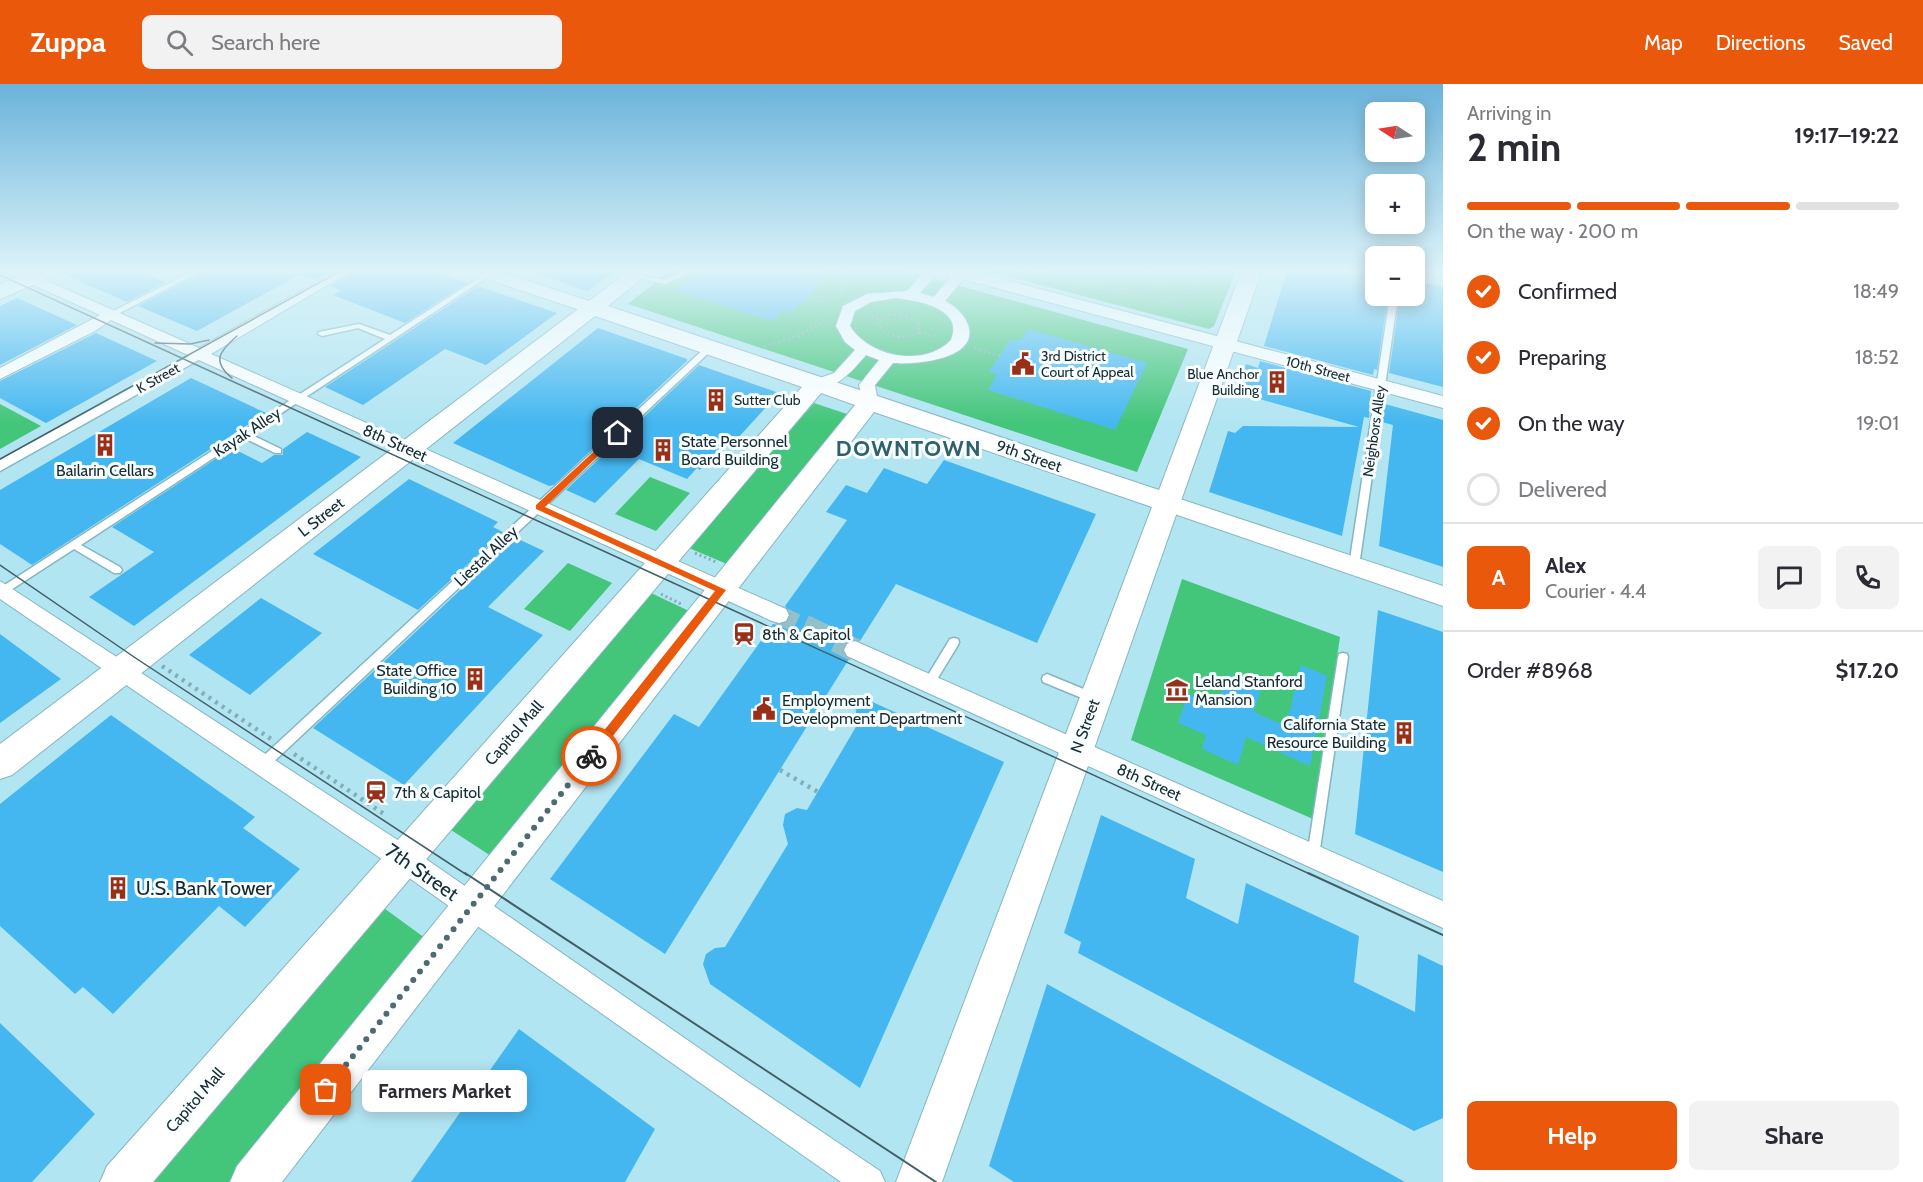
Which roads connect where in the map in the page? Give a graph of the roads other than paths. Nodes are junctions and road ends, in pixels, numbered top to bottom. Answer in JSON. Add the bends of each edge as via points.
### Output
{"nodes":[{"id":1,"x":96,"y":321,"type":"edge"},
{"id":2,"x":127,"y":321,"type":"edge"},
{"id":3,"x":257,"y":321,"type":"edge"},
{"id":4,"x":414,"y":321,"type":"edge"},
{"id":5,"x":575,"y":321,"type":"edge"},
{"id":6,"x":631,"y":321,"type":"edge"},
{"id":7,"x":843,"y":321,"type":"edge"},
{"id":8,"x":958,"y":321,"type":"edge"},
{"id":9,"x":1140,"y":321,"type":"edge"},
{"id":10,"x":1233,"y":321,"type":"edge"},
{"id":11,"x":1390,"y":321,"type":"edge"},
{"id":12,"x":322,"y":334,"type":"dead end"},
{"id":13,"x":390,"y":338,"type":"junction"},
{"id":14,"x":1224,"y":344,"type":"junction"},
{"id":15,"x":710,"y":348,"type":"junction"},
{"id":16,"x":864,"y":348,"type":"junction"},
{"id":17,"x":200,"y":354,"type":"junction"},
{"id":18,"x":890,"y":357,"type":"junction"},
{"id":19,"x":0,"y":374,"type":"edge"},
{"id":20,"x":817,"y":384,"type":"junction"},
{"id":21,"x":1380,"y":385,"type":"junction"},
{"id":22,"x":298,"y":399,"type":"junction"},
{"id":23,"x":870,"y":402,"type":"junction"},
{"id":24,"x":1443,"y":402,"type":"edge"},
{"id":25,"x":244,"y":434,"type":"junction"},
{"id":26,"x":410,"y":448,"type":"junction"},
{"id":27,"x":278,"y":451,"type":"dead end"},
{"id":28,"x":0,"y":466,"type":"edge"},
{"id":29,"x":1168,"y":503,"type":"junction"},
{"id":30,"x":539,"y":507,"type":"junction"},
{"id":31,"x":74,"y":545,"type":"junction"},
{"id":32,"x":1354,"y":566,"type":"junction"},
{"id":33,"x":669,"y":568,"type":"junction"},
{"id":34,"x":117,"y":570,"type":"dead end"},
{"id":35,"x":722,"y":577,"type":"junction"},
{"id":36,"x":1,"y":591,"type":"edge"},
{"id":37,"x":1443,"y":596,"type":"edge"},
{"id":38,"x":779,"y":615,"type":"tunnel mouth"},
{"id":39,"x":954,"y":642,"type":"dead end"},
{"id":40,"x":855,"y":650,"type":"tunnel mouth"},
{"id":41,"x":1344,"y":657,"type":"dead end"},
{"id":42,"x":122,"y":670,"type":"junction"},
{"id":43,"x":1047,"y":679,"type":"dead end"},
{"id":44,"x":929,"y":683,"type":"junction"},
{"id":45,"x":1095,"y":698,"type":"junction"},
{"id":46,"x":1076,"y":750,"type":"junction"},
{"id":47,"x":0,"y":764,"type":"edge"},
{"id":48,"x":262,"y":764,"type":"junction"},
{"id":49,"x":1313,"y":856,"type":"junction"},
{"id":50,"x":404,"y":859,"type":"junction"},
{"id":51,"x":471,"y":906,"type":"junction"},
{"id":52,"x":1443,"y":915,"type":"edge"},
{"id":53,"x":123,"y":1182,"type":"edge"},
{"id":54,"x":253,"y":1182,"type":"edge"},
{"id":55,"x":869,"y":1182,"type":"edge"},
{"id":56,"x":919,"y":1182,"type":"edge"}],
"edges":[{"from":1,"to":19,"type":"street","via":[[30,354]]},
{"from":2,"to":17,"type":"street","name":"8th Street"},
{"from":3,"to":17,"type":"street","name":"K Street"},
{"from":4,"to":13,"type":"lane","name":"Kayak Alley"},
{"from":5,"to":26,"type":"main road","name":"L Street"},
{"from":6,"to":15,"type":"main road","name":"9th Street"},
{"from":7,"to":16,"type":"street","via":[[845,330]]},
{"from":8,"to":18,"type":"street","via":[[962,331],[957,343],[947,351],[930,357]]},
{"from":9,"to":14,"type":"street","name":"10th Street"},
{"from":10,"to":14,"type":"main road","name":"N Street"},
{"from":11,"to":21,"type":"lane","name":"Neighbors Alley"},
{"from":12,"to":13,"type":"lane","via":[[359,326]]},
{"from":13,"to":22,"type":"lane","name":"Kayak Alley"},
{"from":14,"to":21,"type":"street","name":"10th Street"},
{"from":14,"to":29,"type":"main road","name":"N Street"},
{"from":15,"to":20,"type":"main road","name":"9th Street"},
{"from":15,"to":30,"type":"lane","name":"Liestal Alley"},
{"from":16,"to":18,"type":"street"},
{"from":16,"to":20,"type":"street","name":"Capitol Mall","via":[[840,376]]},
{"from":17,"to":22,"type":"street","name":"8th Street"},
{"from":17,"to":28,"type":"street","name":"K Street"},
{"from":18,"to":23,"type":"street","via":[[867,385]]},
{"from":20,"to":23,"type":"main road","name":"9th Street"},
{"from":20,"to":33,"type":"main road","name":"Capitol Mall"},
{"from":21,"to":24,"type":"street","name":"10th Street"},
{"from":21,"to":32,"type":"lane","name":"Neighbors Alley"},
{"from":22,"to":25,"type":"lane","name":"Kayak Alley"},
{"from":22,"to":26,"type":"street","name":"8th Street"},
{"from":23,"to":29,"type":"main road","name":"9th Street"},
{"from":23,"to":35,"type":"main road"},
{"from":25,"to":27,"type":"lane"},
{"from":25,"to":31,"type":"lane","name":"Kayak Alley"},
{"from":26,"to":30,"type":"street","name":"8th Street"},
{"from":26,"to":42,"type":"main road","name":"L Street"},
{"from":29,"to":32,"type":"street","name":"9th Street"},
{"from":29,"to":45,"type":"main road","name":"N Street"},
{"from":30,"to":33,"type":"street","name":"8th Street"},
{"from":30,"to":48,"type":"lane","name":"Liestal Alley"},
{"from":31,"to":34,"type":"lane"},
{"from":31,"to":36,"type":"lane","name":"Kayak Alley"},
{"from":32,"to":37,"type":"street","name":"9th Street"},
{"from":33,"to":35,"type":"street","name":"8th Street"},
{"from":33,"to":50,"type":"main road","name":"Capitol Mall"},
{"from":35,"to":38,"type":"street","name":"8th Street"},
{"from":35,"to":51,"type":"main road"},
{"from":36,"to":42,"type":"street","name":"7th Street"},
{"from":39,"to":44,"type":"lane"},
{"from":40,"to":44,"type":"street","name":"8th Street"},
{"from":41,"to":49,"type":"lane"},
{"from":42,"to":47,"type":"main road","name":"L Street"},
{"from":42,"to":48,"type":"street","name":"7th Street"},
{"from":43,"to":45,"type":"lane"},
{"from":44,"to":46,"type":"street","name":"8th Street"},
{"from":45,"to":46,"type":"main road","name":"N Street"},
{"from":46,"to":49,"type":"street","name":"8th Street"},
{"from":46,"to":56,"type":"main road","name":"N Street"},
{"from":48,"to":50,"type":"street","name":"7th Street"},
{"from":49,"to":52,"type":"street","name":"8th Street"},
{"from":50,"to":51,"type":"street","name":"7th Street"},
{"from":50,"to":53,"type":"main road","name":"Capitol Mall"},
{"from":51,"to":54,"type":"main road"},
{"from":51,"to":55,"type":"street","name":"7th Street"}]}
